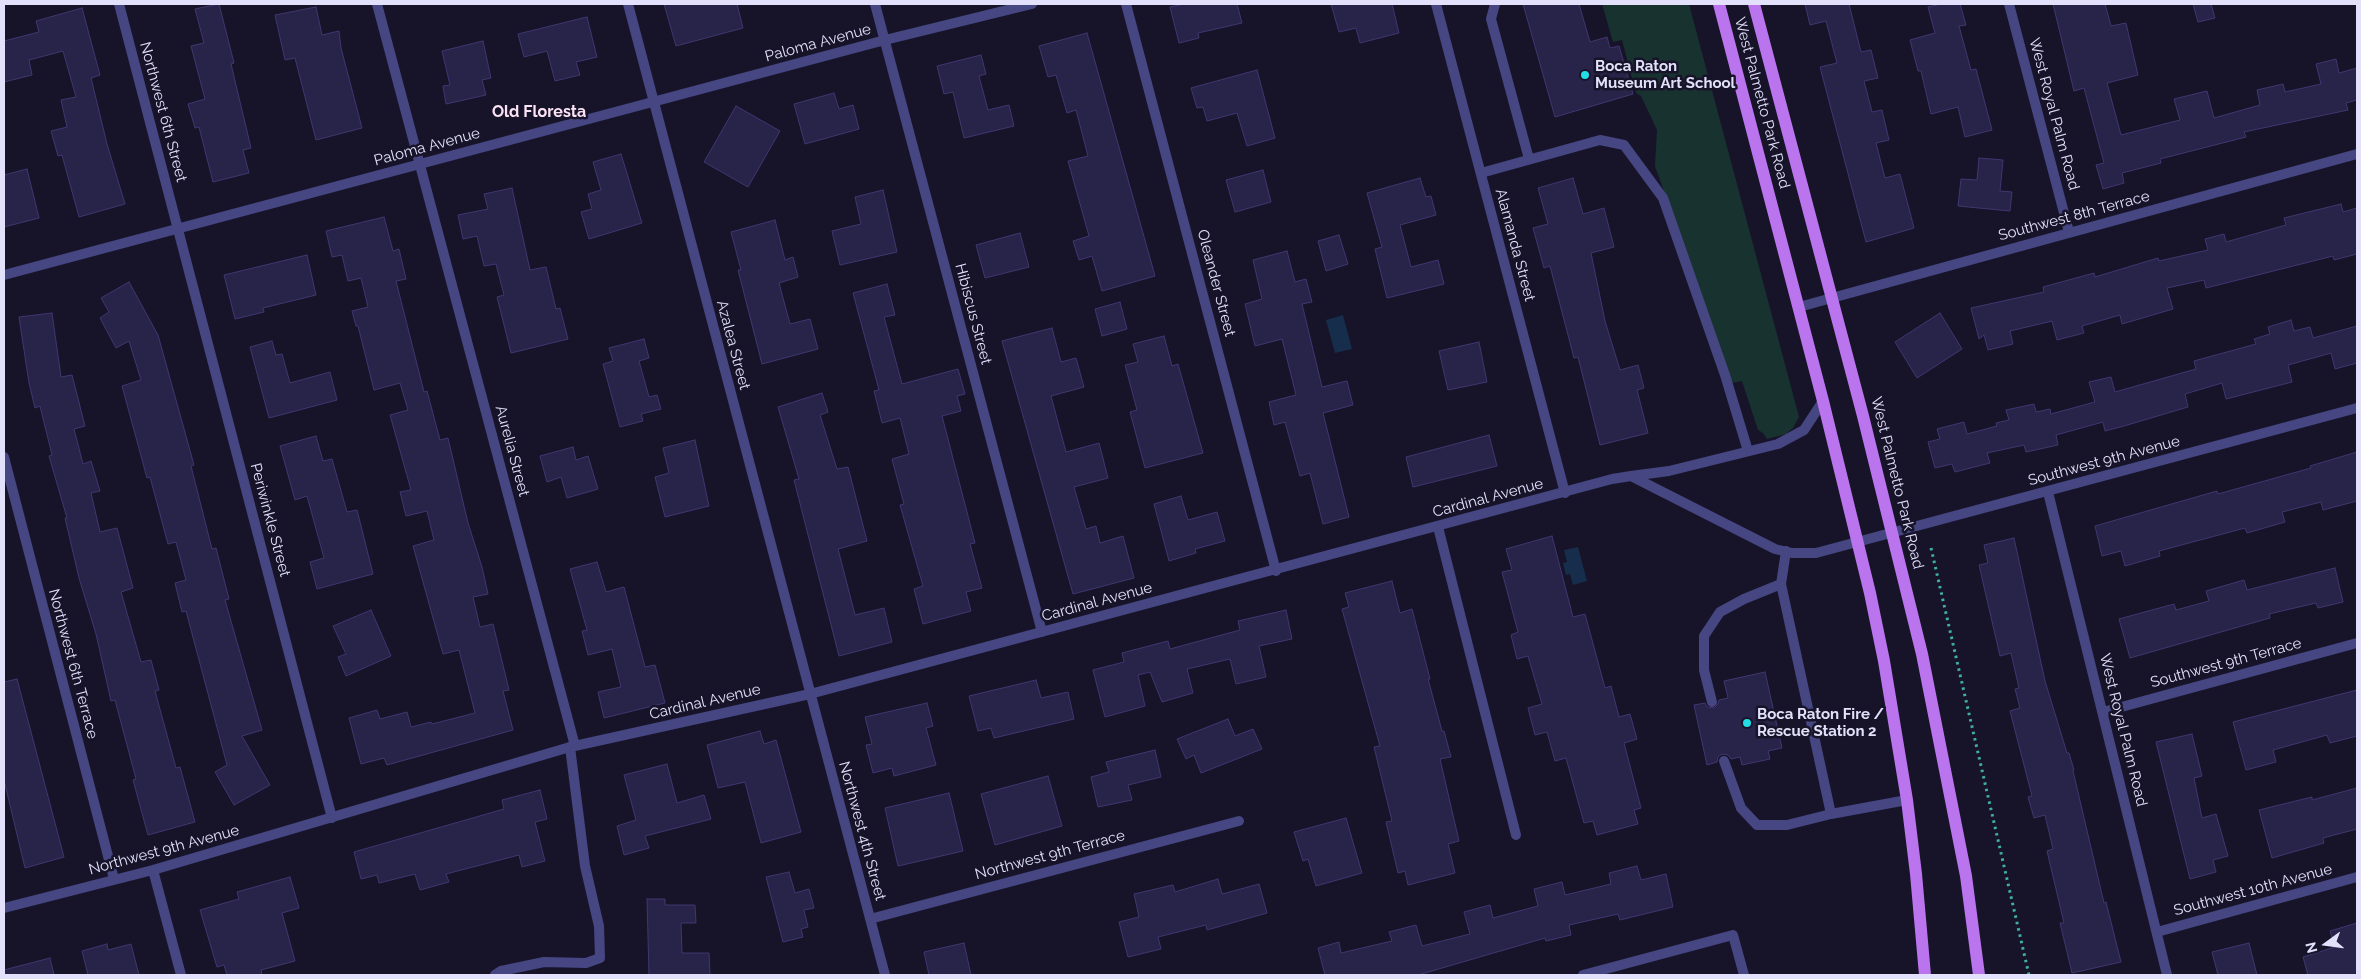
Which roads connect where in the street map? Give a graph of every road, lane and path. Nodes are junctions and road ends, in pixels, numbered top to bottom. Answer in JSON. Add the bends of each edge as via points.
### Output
{"nodes":[{"id":1,"x":119,"y":4,"type":"edge"},
{"id":2,"x":377,"y":4,"type":"edge"},
{"id":3,"x":628,"y":4,"type":"edge"},
{"id":4,"x":875,"y":4,"type":"edge"},
{"id":5,"x":1032,"y":4,"type":"edge"},
{"id":6,"x":1126,"y":4,"type":"edge"},
{"id":7,"x":1436,"y":4,"type":"edge"},
{"id":8,"x":1495,"y":4,"type":"edge"},
{"id":9,"x":1719,"y":4,"type":"edge"},
{"id":10,"x":1754,"y":4,"type":"edge"},
{"id":11,"x":2010,"y":4,"type":"edge"},
{"id":12,"x":885,"y":40,"type":"junction"},
{"id":13,"x":654,"y":102,"type":"junction"},
{"id":14,"x":2357,"y":154,"type":"edge"},
{"id":15,"x":1529,"y":159,"type":"junction"},
{"id":16,"x":420,"y":165,"type":"junction"},
{"id":17,"x":1481,"y":173,"type":"junction"},
{"id":18,"x":179,"y":229,"type":"junction"},
{"id":19,"x":2069,"y":232,"type":"junction"},
{"id":20,"x":4,"y":275,"type":"edge"},
{"id":21,"x":1833,"y":298,"type":"junction"},
{"id":22,"x":1799,"y":308,"type":"junction"},
{"id":23,"x":1823,"y":401,"type":"junction"},
{"id":24,"x":2357,"y":408,"type":"edge"},
{"id":25,"x":1748,"y":452,"type":"junction"},
{"id":26,"x":4,"y":457,"type":"edge"},
{"id":27,"x":1631,"y":476,"type":"junction"},
{"id":28,"x":2048,"y":492,"type":"junction"},
{"id":29,"x":1565,"y":494,"type":"junction"},
{"id":30,"x":1438,"y":527,"type":"junction"},
{"id":31,"x":1893,"y":533,"type":"junction"},
{"id":32,"x":1858,"y":543,"type":"junction"},
{"id":33,"x":1931,"y":548,"type":"dead end"},
{"id":34,"x":1786,"y":551,"type":"junction"},
{"id":35,"x":1276,"y":571,"type":"junction"},
{"id":36,"x":1781,"y":584,"type":"junction"},
{"id":37,"x":1042,"y":632,"type":"junction"},
{"id":38,"x":2357,"y":642,"type":"edge"},
{"id":39,"x":810,"y":694,"type":"junction"},
{"id":40,"x":1712,"y":702,"type":"dead end"},
{"id":41,"x":2103,"y":712,"type":"junction"},
{"id":42,"x":572,"y":746,"type":"junction"},
{"id":43,"x":1724,"y":761,"type":"dead end"},
{"id":44,"x":1907,"y":800,"type":"junction"},
{"id":45,"x":1831,"y":814,"type":"junction"},
{"id":46,"x":332,"y":818,"type":"junction"},
{"id":47,"x":1239,"y":821,"type":"dead end"},
{"id":48,"x":1516,"y":835,"type":"dead end"},
{"id":49,"x":153,"y":870,"type":"junction"},
{"id":50,"x":2357,"y":878,"type":"edge"},
{"id":51,"x":114,"y":880,"type":"junction"},
{"id":52,"x":4,"y":908,"type":"edge"},
{"id":53,"x":870,"y":919,"type":"junction"},
{"id":54,"x":2157,"y":932,"type":"junction"},
{"id":55,"x":180,"y":975,"type":"edge"},
{"id":56,"x":496,"y":975,"type":"edge"},
{"id":57,"x":885,"y":975,"type":"edge"},
{"id":58,"x":1583,"y":975,"type":"edge"},
{"id":59,"x":1744,"y":975,"type":"edge"},
{"id":60,"x":1924,"y":975,"type":"edge"},
{"id":61,"x":1979,"y":975,"type":"edge"},
{"id":62,"x":2029,"y":975,"type":"edge"},
{"id":63,"x":2168,"y":975,"type":"edge"}],
"edges":[{"from":1,"to":18,"type":"street","name":"Northwest 6th Street"},
{"from":2,"to":16,"type":"street","name":"Aurelia Street"},
{"from":3,"to":13,"type":"street","name":"Azalea Street"},
{"from":4,"to":12,"type":"street","name":"Hibiscus Street"},
{"from":5,"to":12,"type":"street","name":"Paloma Avenue"},
{"from":6,"to":35,"type":"street","name":"Oleander Street"},
{"from":7,"to":17,"type":"street","name":"Alamanda Street"},
{"from":8,"to":15,"type":"street","via":[[1491,20]]},
{"from":9,"to":22,"type":"main road","name":"West Palmetto Park Road"},
{"from":10,"to":21,"type":"main road","name":"West Palmetto Park Road"},
{"from":11,"to":19,"type":"street","name":"West Royal Palm Road"},
{"from":12,"to":13,"type":"street","name":"Paloma Avenue"},
{"from":12,"to":37,"type":"street","name":"Hibiscus Street"},
{"from":13,"to":16,"type":"street","name":"Paloma Avenue"},
{"from":13,"to":39,"type":"street","name":"Azalea Street"},
{"from":14,"to":19,"type":"street","name":"Southwest 8th Terrace"},
{"from":15,"to":17,"type":"street"},
{"from":15,"to":25,"type":"street","via":[[1600,140],[1624,145],[1663,198],[1725,375]]},
{"from":16,"to":18,"type":"street","name":"Paloma Avenue"},
{"from":16,"to":42,"type":"street","name":"Aurelia Street"},
{"from":17,"to":29,"type":"street","name":"Alamanda Street"},
{"from":18,"to":20,"type":"street","name":"Paloma Avenue"},
{"from":18,"to":46,"type":"street","name":"Periwinkle Street"},
{"from":19,"to":21,"type":"street","name":"Southwest 8th Terrace"},
{"from":21,"to":22,"type":"street","name":"Southwest 8th Terrace"},
{"from":21,"to":31,"type":"main road","name":"West Palmetto Park Road"},
{"from":22,"to":23,"type":"main road","name":"West Palmetto Park Road"},
{"from":23,"to":25,"type":"street","name":"Cardinal Avenue","via":[[1804,430],[1792,438]]},
{"from":23,"to":32,"type":"main road","name":"West Palmetto Park Road"},
{"from":24,"to":28,"type":"street","name":"Southwest 9th Avenue"},
{"from":25,"to":27,"type":"street","name":"Cardinal Avenue","via":[[1669,471]]},
{"from":26,"to":51,"type":"street","name":"Northwest 6th Terrace"},
{"from":27,"to":29,"type":"street","name":"Cardinal Avenue"},
{"from":27,"to":34,"type":"street","via":[[1730,528]]},
{"from":28,"to":31,"type":"street","name":"Southwest 9th Avenue"},
{"from":28,"to":41,"type":"street","name":"West Royal Palm Road"},
{"from":29,"to":30,"type":"street","name":"Cardinal Avenue"},
{"from":30,"to":35,"type":"street","name":"Cardinal Avenue"},
{"from":30,"to":48,"type":"street"},
{"from":31,"to":32,"type":"street","name":"Southwest 9th Avenue"},
{"from":31,"to":61,"type":"main road","name":"West Palmetto Park Road","via":[[1952,797]]},
{"from":32,"to":34,"type":"street","via":[[1816,553]]},
{"from":32,"to":44,"type":"main road","name":"West Palmetto Park Road","via":[[1884,661]]},
{"from":33,"to":62,"type":"path"},
{"from":34,"to":36,"type":"street"},
{"from":35,"to":37,"type":"street","name":"Cardinal Avenue"},
{"from":36,"to":40,"type":"street","via":[[1744,598],[1720,612],[1704,636],[1704,670]]},
{"from":36,"to":45,"type":"street"},
{"from":37,"to":39,"type":"street","name":"Cardinal Avenue"},
{"from":38,"to":41,"type":"street","name":"Southwest 9th Terrace"},
{"from":39,"to":42,"type":"street","name":"Cardinal Avenue"},
{"from":39,"to":53,"type":"street","name":"Northwest 4th Street"},
{"from":41,"to":54,"type":"street","name":"West Royal Palm Road"},
{"from":42,"to":46,"type":"street","name":"Cardinal Avenue"},
{"from":42,"to":56,"type":"street","name":"Aurelia Street","via":[[585,866],[599,926],[600,958],[586,963],[544,962]]},
{"from":43,"to":45,"type":"street","via":[[1741,808],[1757,825],[1787,825]]},
{"from":44,"to":45,"type":"street"},
{"from":44,"to":60,"type":"main road","name":"West Palmetto Park Road"},
{"from":46,"to":49,"type":"street","name":"Northwest 9th Avenue"},
{"from":47,"to":53,"type":"street","name":"Northwest 9th Terrace"},
{"from":49,"to":51,"type":"street","name":"Northwest 9th Avenue"},
{"from":49,"to":55,"type":"street"},
{"from":50,"to":54,"type":"street","name":"Southwest 10th Avenue"},
{"from":51,"to":52,"type":"street","name":"Northwest 9th Avenue"},
{"from":53,"to":57,"type":"street","name":"Northwest 4th Street"},
{"from":54,"to":63,"type":"street","name":"West Royal Palm Road"},
{"from":58,"to":59,"type":"street","via":[[1734,935]]}]}
